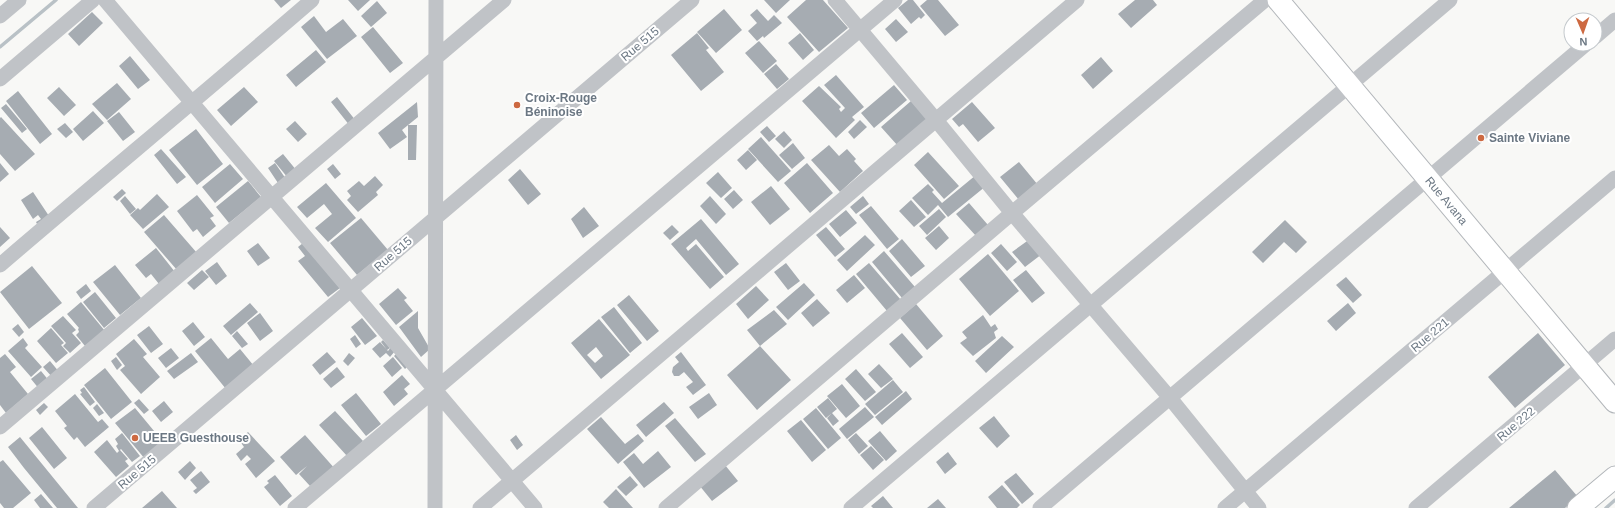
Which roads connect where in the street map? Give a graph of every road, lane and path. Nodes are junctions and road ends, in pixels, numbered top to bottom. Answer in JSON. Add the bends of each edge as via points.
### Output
{"nodes":[{"id":1,"x":19,"y":0,"type":"edge"},
{"id":2,"x":93,"y":0,"type":"edge"},
{"id":3,"x":104,"y":0,"type":"edge"},
{"id":4,"x":312,"y":0,"type":"edge"},
{"id":5,"x":436,"y":0,"type":"edge"},
{"id":6,"x":504,"y":0,"type":"edge"},
{"id":7,"x":692,"y":0,"type":"edge"},
{"id":8,"x":835,"y":0,"type":"edge"},
{"id":9,"x":895,"y":0,"type":"edge"},
{"id":10,"x":1076,"y":0,"type":"edge"},
{"id":11,"x":1265,"y":0,"type":"edge"},
{"id":12,"x":1278,"y":0,"type":"edge"},
{"id":13,"x":1450,"y":0,"type":"edge"},
{"id":14,"x":0,"y":16,"type":"edge"},
{"id":15,"x":1615,"y":20,"type":"edge"},
{"id":16,"x":860,"y":30,"type":"junction"},
{"id":17,"x":1603,"y":30,"type":"edge"},
{"id":18,"x":1577,"y":52,"type":"edge"},
{"id":19,"x":436,"y":56,"type":"junction"},
{"id":20,"x":0,"y":79,"type":"edge"},
{"id":21,"x":1350,"y":85,"type":"junction"},
{"id":22,"x":192,"y":104,"type":"junction"},
{"id":23,"x":936,"y":120,"type":"junction"},
{"id":24,"x":1428,"y":178,"type":"junction"},
{"id":25,"x":1615,"y":178,"type":"edge"},
{"id":26,"x":271,"y":198,"type":"junction"},
{"id":27,"x":1012,"y":213,"type":"junction"},
{"id":28,"x":435,"y":217,"type":"junction"},
{"id":29,"x":0,"y":264,"type":"edge"},
{"id":30,"x":1505,"y":271,"type":"junction"},
{"id":31,"x":350,"y":291,"type":"junction"},
{"id":32,"x":1090,"y":306,"type":"junction"},
{"id":33,"x":1615,"y":339,"type":"edge"},
{"id":34,"x":1584,"y":365,"type":"junction"},
{"id":35,"x":435,"y":391,"type":"junction"},
{"id":36,"x":1170,"y":398,"type":"junction"},
{"id":37,"x":1615,"y":402,"type":"edge"},
{"id":38,"x":0,"y":427,"type":"edge"},
{"id":39,"x":1615,"y":477,"type":"edge"},
{"id":40,"x":511,"y":481,"type":"junction"},
{"id":41,"x":1245,"y":491,"type":"junction"},
{"id":42,"x":94,"y":508,"type":"edge"},
{"id":43,"x":295,"y":508,"type":"edge"},
{"id":44,"x":435,"y":508,"type":"edge"},
{"id":45,"x":480,"y":508,"type":"edge"},
{"id":46,"x":534,"y":508,"type":"edge"},
{"id":47,"x":666,"y":508,"type":"edge"},
{"id":48,"x":851,"y":508,"type":"edge"},
{"id":49,"x":1040,"y":508,"type":"edge"},
{"id":50,"x":1225,"y":508,"type":"edge"},
{"id":51,"x":1259,"y":508,"type":"edge"},
{"id":52,"x":1416,"y":508,"type":"edge"},
{"id":53,"x":1578,"y":508,"type":"edge"}],
"edges":[{"from":1,"to":14,"type":"street"},
{"from":2,"to":20,"type":"street"},
{"from":3,"to":22,"type":"street"},
{"from":4,"to":22,"type":"street"},
{"from":5,"to":19,"type":"street"},
{"from":6,"to":19,"type":"street"},
{"from":7,"to":28,"type":"street","name":"Rue 515"},
{"from":8,"to":16,"type":"street"},
{"from":9,"to":16,"type":"street"},
{"from":10,"to":23,"type":"street"},
{"from":11,"to":27,"type":"street"},
{"from":12,"to":21,"type":"main road","name":"Rue Avana"},
{"from":13,"to":21,"type":"street"},
{"from":15,"to":17,"type":"street"},
{"from":16,"to":23,"type":"street"},
{"from":16,"to":35,"type":"street"},
{"from":18,"to":24,"type":"street"},
{"from":19,"to":26,"type":"street"},
{"from":19,"to":28,"type":"street"},
{"from":21,"to":24,"type":"main road","name":"Rue Avana"},
{"from":21,"to":32,"type":"street"},
{"from":22,"to":26,"type":"street"},
{"from":22,"to":29,"type":"street"},
{"from":23,"to":27,"type":"street"},
{"from":23,"to":40,"type":"street"},
{"from":24,"to":30,"type":"main road","name":"Rue Avana"},
{"from":24,"to":36,"type":"street"},
{"from":25,"to":30,"type":"street","name":"Rue 221"},
{"from":26,"to":31,"type":"street"},
{"from":26,"to":38,"type":"street"},
{"from":27,"to":32,"type":"street"},
{"from":27,"to":47,"type":"street"},
{"from":28,"to":31,"type":"street","name":"Rue 515"},
{"from":28,"to":35,"type":"street"},
{"from":30,"to":34,"type":"main road","name":"Rue Avana"},
{"from":30,"to":41,"type":"street","name":"Rue 221"},
{"from":31,"to":35,"type":"street"},
{"from":31,"to":42,"type":"street","name":"Rue 515"},
{"from":32,"to":36,"type":"street"},
{"from":32,"to":48,"type":"street"},
{"from":33,"to":34,"type":"street","name":"Rue 222"},
{"from":34,"to":37,"type":"main road","name":"Rue Avana"},
{"from":34,"to":52,"type":"street","name":"Rue 222"},
{"from":35,"to":40,"type":"street"},
{"from":35,"to":43,"type":"street"},
{"from":35,"to":44,"type":"street"},
{"from":36,"to":41,"type":"street"},
{"from":36,"to":49,"type":"street"},
{"from":39,"to":53,"type":"main road"},
{"from":40,"to":45,"type":"street"},
{"from":40,"to":46,"type":"street"},
{"from":41,"to":50,"type":"street","name":"Rue 221"},
{"from":41,"to":51,"type":"street"}]}
